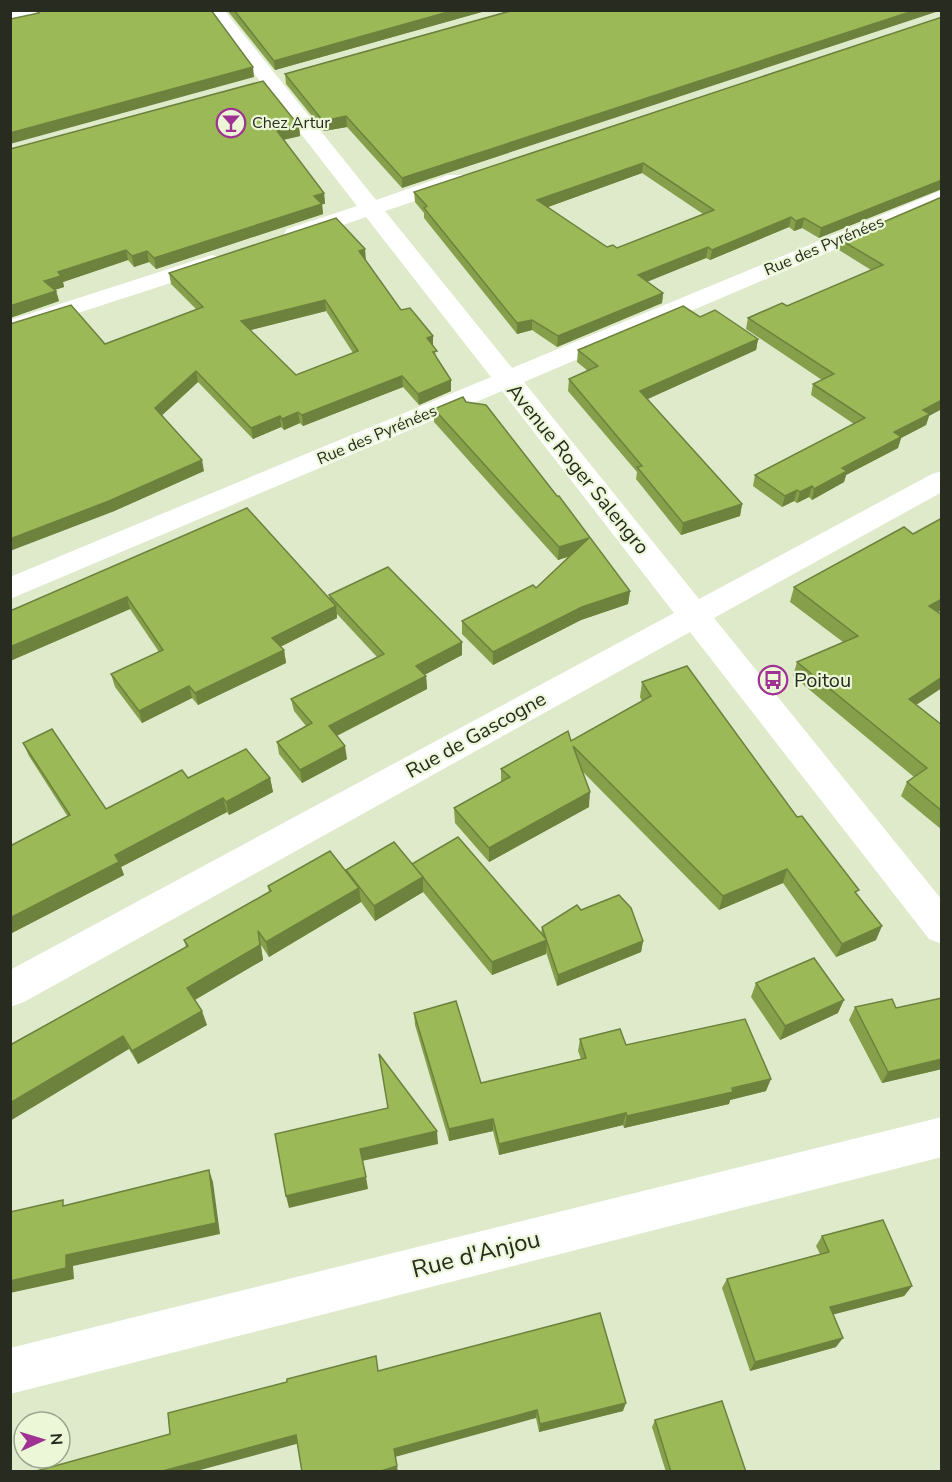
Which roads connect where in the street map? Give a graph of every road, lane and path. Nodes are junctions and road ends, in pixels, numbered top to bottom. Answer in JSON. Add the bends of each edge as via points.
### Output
{"nodes":[{"id":1,"x":28,"y":10,"type":"edge"},
{"id":2,"x":214,"y":10,"type":"edge"},
{"id":3,"x":10,"y":14,"type":"edge"},
{"id":4,"x":479,"y":173,"type":"edge"},
{"id":5,"x":942,"y":196,"type":"edge"},
{"id":6,"x":370,"y":209,"type":"junction"},
{"id":7,"x":278,"y":240,"type":"edge"},
{"id":8,"x":233,"y":255,"type":"edge"},
{"id":9,"x":10,"y":328,"type":"edge"},
{"id":10,"x":508,"y":380,"type":"junction"},
{"id":11,"x":942,"y":480,"type":"edge"},
{"id":12,"x":10,"y":589,"type":"edge"},
{"id":13,"x":696,"y":615,"type":"junction"},
{"id":14,"x":942,"y":928,"type":"edge"},
{"id":15,"x":10,"y":990,"type":"edge"},
{"id":16,"x":942,"y":1137,"type":"edge"},
{"id":17,"x":10,"y":1371,"type":"edge"}],
"edges":[{"from":1,"to":3,"type":"street"},
{"from":2,"to":6,"type":"street","name":"Avenue Roger Salengro"},
{"from":4,"to":6,"type":"street"},
{"from":5,"to":10,"type":"street","name":"Rue des Pyrénées"},
{"from":6,"to":7,"type":"street"},
{"from":6,"to":10,"type":"street","name":"Avenue Roger Salengro"},
{"from":8,"to":9,"type":"street"},
{"from":10,"to":12,"type":"street","name":"Rue des Pyrénées"},
{"from":10,"to":13,"type":"street","name":"Avenue Roger Salengro"},
{"from":11,"to":13,"type":"street","name":"Rue de Gascogne"},
{"from":13,"to":14,"type":"street","name":"Avenue Roger Salengro"},
{"from":13,"to":15,"type":"street","name":"Rue de Gascogne"},
{"from":16,"to":17,"type":"street","name":"Rue d'Anjou"}]}
